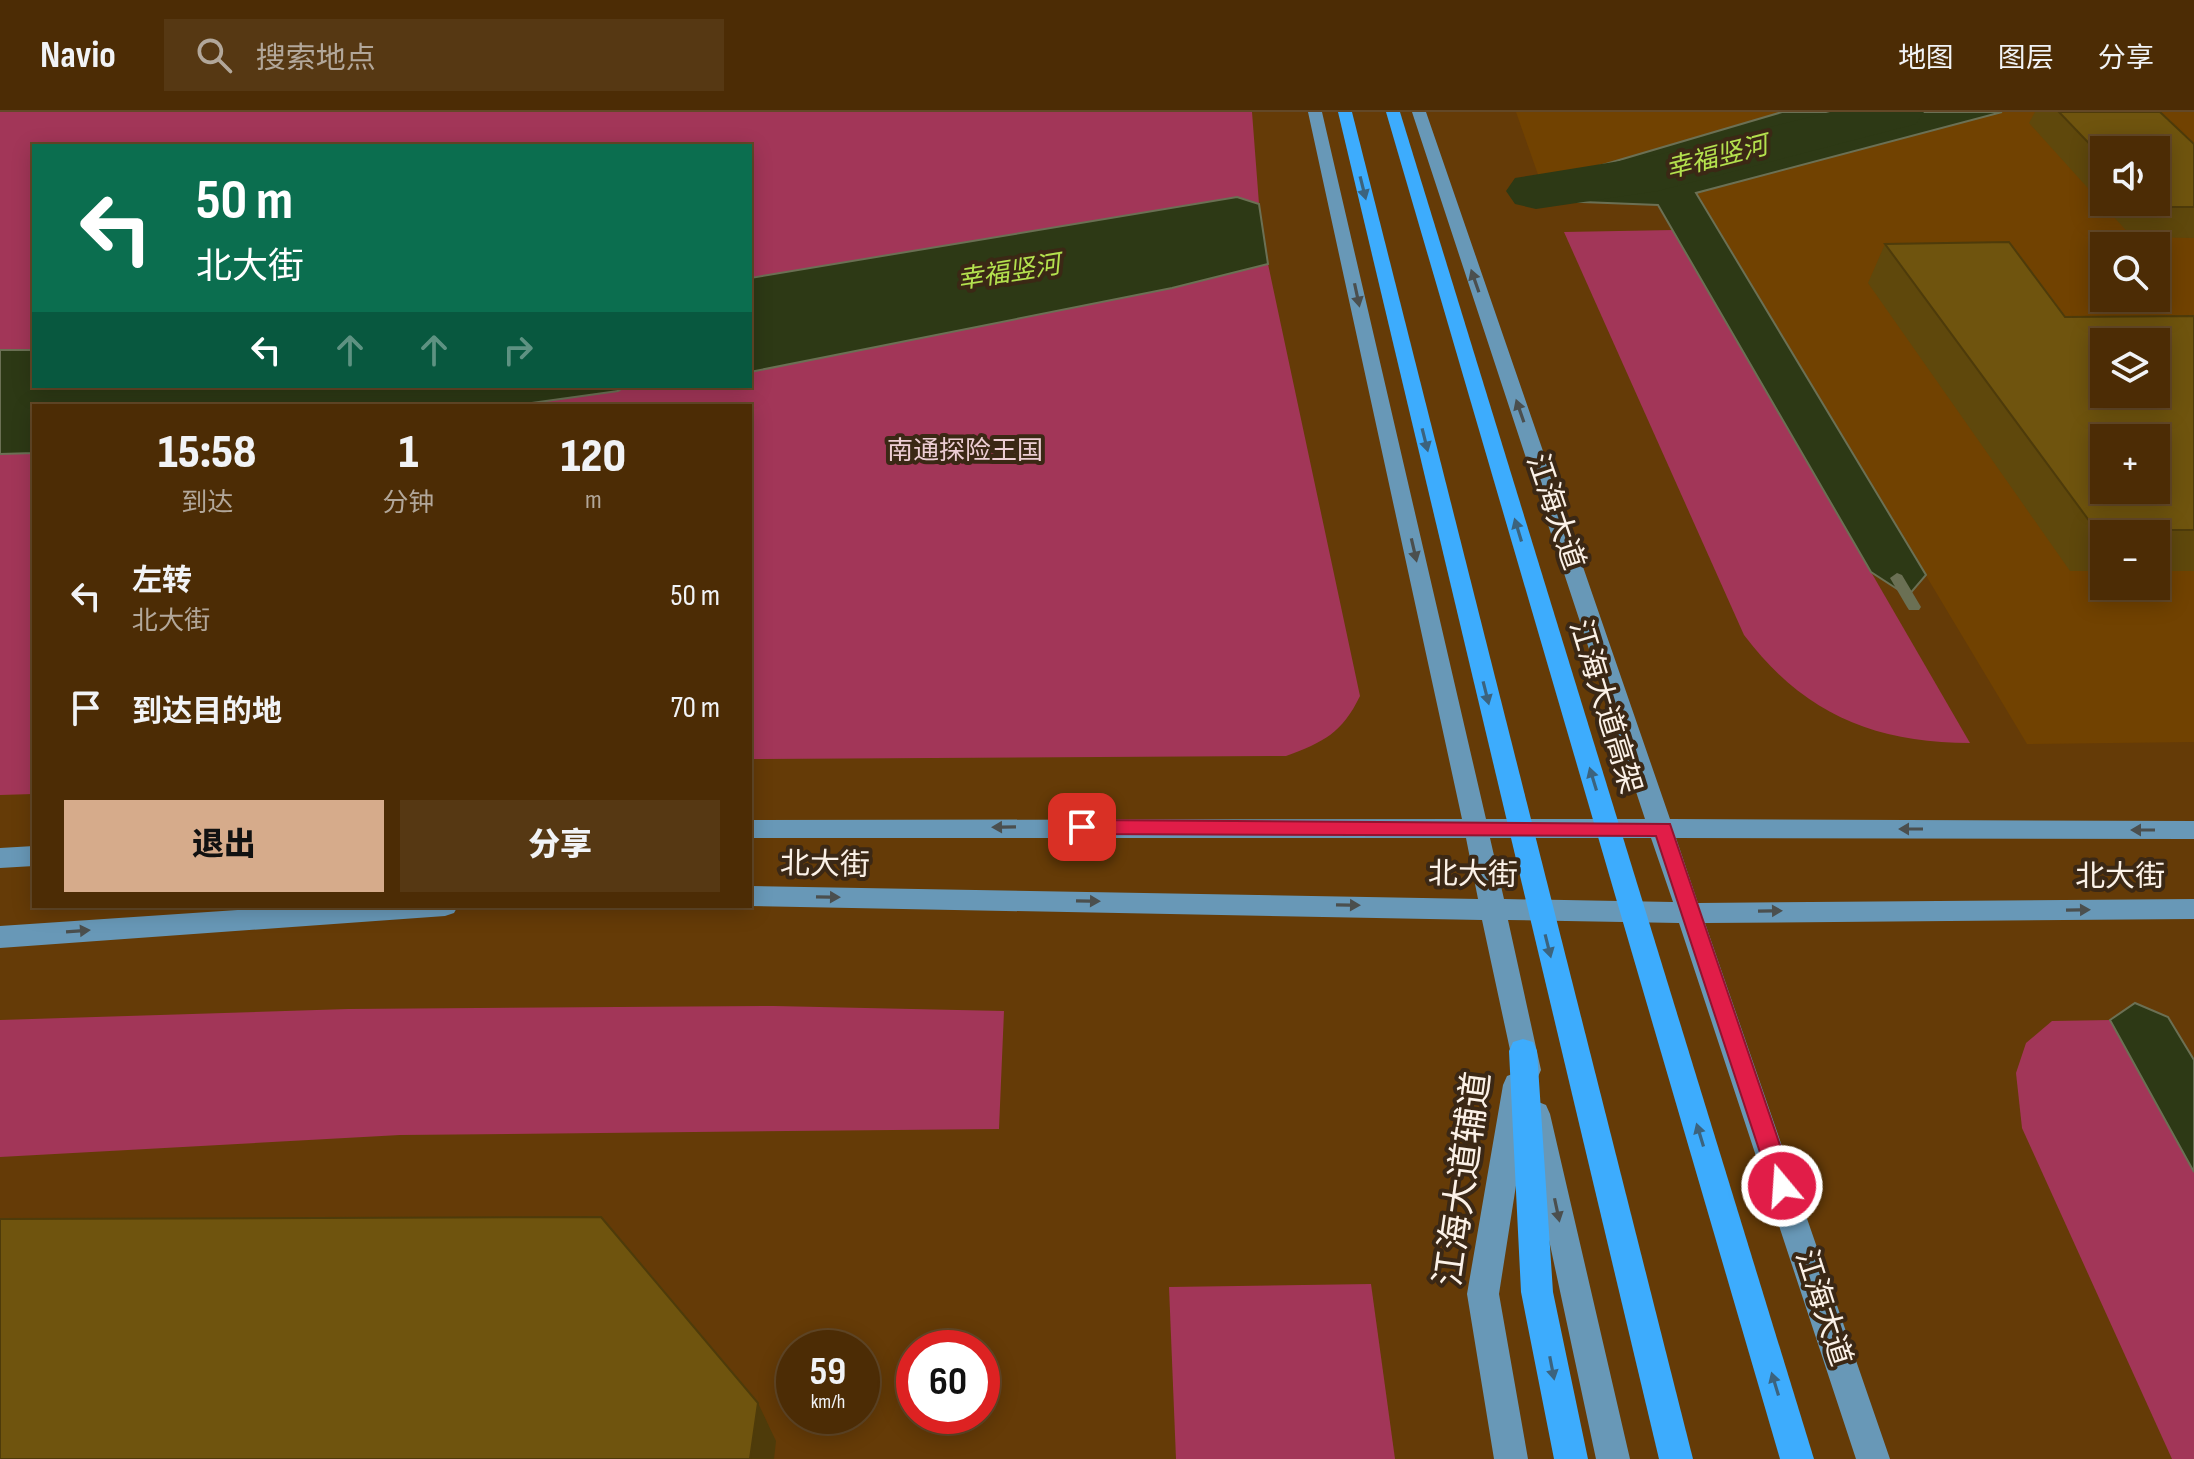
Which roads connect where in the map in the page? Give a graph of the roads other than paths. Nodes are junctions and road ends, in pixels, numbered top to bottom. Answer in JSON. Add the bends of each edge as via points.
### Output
{"nodes":[{"id":1,"x":1315,"y":112,"type":"edge"},
{"id":2,"x":1345,"y":112,"type":"edge"},
{"id":3,"x":1393,"y":112,"type":"edge"},
{"id":4,"x":1419,"y":112,"type":"edge"},
{"id":5,"x":752,"y":829,"type":"edge"},
{"id":6,"x":1663,"y":829,"type":"junction"},
{"id":7,"x":1474,"y":830,"type":"junction"},
{"id":8,"x":2194,"y":830,"type":"edge"},
{"id":9,"x":32,"y":856,"type":"edge"},
{"id":10,"x":0,"y":858,"type":"edge"},
{"id":11,"x":752,"y":896,"type":"edge"},
{"id":12,"x":1492,"y":907,"type":"junction"},
{"id":13,"x":416,"y":908,"type":"edge"},
{"id":14,"x":2194,"y":909,"type":"edge"},
{"id":15,"x":1692,"y":913,"type":"junction"},
{"id":16,"x":0,"y":937,"type":"edge"},
{"id":17,"x":1523,"y":1051,"type":"junction"},
{"id":18,"x":1511,"y":1459,"type":"edge"},
{"id":19,"x":1571,"y":1459,"type":"edge"},
{"id":20,"x":1613,"y":1459,"type":"edge"},
{"id":21,"x":1676,"y":1459,"type":"edge"},
{"id":22,"x":1797,"y":1459,"type":"edge"},
{"id":23,"x":1873,"y":1459,"type":"edge"}],
"edges":[{"from":1,"to":7,"type":"main road","one_way":true},
{"from":2,"to":21,"type":"highway","one_way":true},
{"from":22,"to":3,"type":"highway","name":"江海大道高架","one_way":true},
{"from":6,"to":4,"type":"main road","name":"江海大道","one_way":true},
{"from":7,"to":5,"type":"main road","name":"北大街","one_way":true},
{"from":6,"to":7,"type":"main road","name":"北大街"},
{"from":8,"to":6,"type":"main road","name":"北大街","one_way":true},
{"from":6,"to":15,"type":"main road","name":"江海大道"},
{"from":7,"to":12,"type":"main road"},
{"from":9,"to":10,"type":"main road"},
{"from":11,"to":12,"type":"main road","name":"北大街","one_way":true},
{"from":12,"to":15,"type":"main road","name":"北大街"},
{"from":12,"to":17,"type":"main road"},
{"from":16,"to":13,"type":"main road","one_way":true},
{"from":15,"to":14,"type":"main road","name":"北大街","one_way":true},
{"from":15,"to":23,"type":"main road","name":"江海大道"},
{"from":17,"to":18,"type":"main road","name":"江海大道辅道","via":[[1483,1294]]},
{"from":17,"to":19,"type":"highway","one_way":true,"via":[[1537,1292]]},
{"from":17,"to":20,"type":"main road","one_way":true}]}
